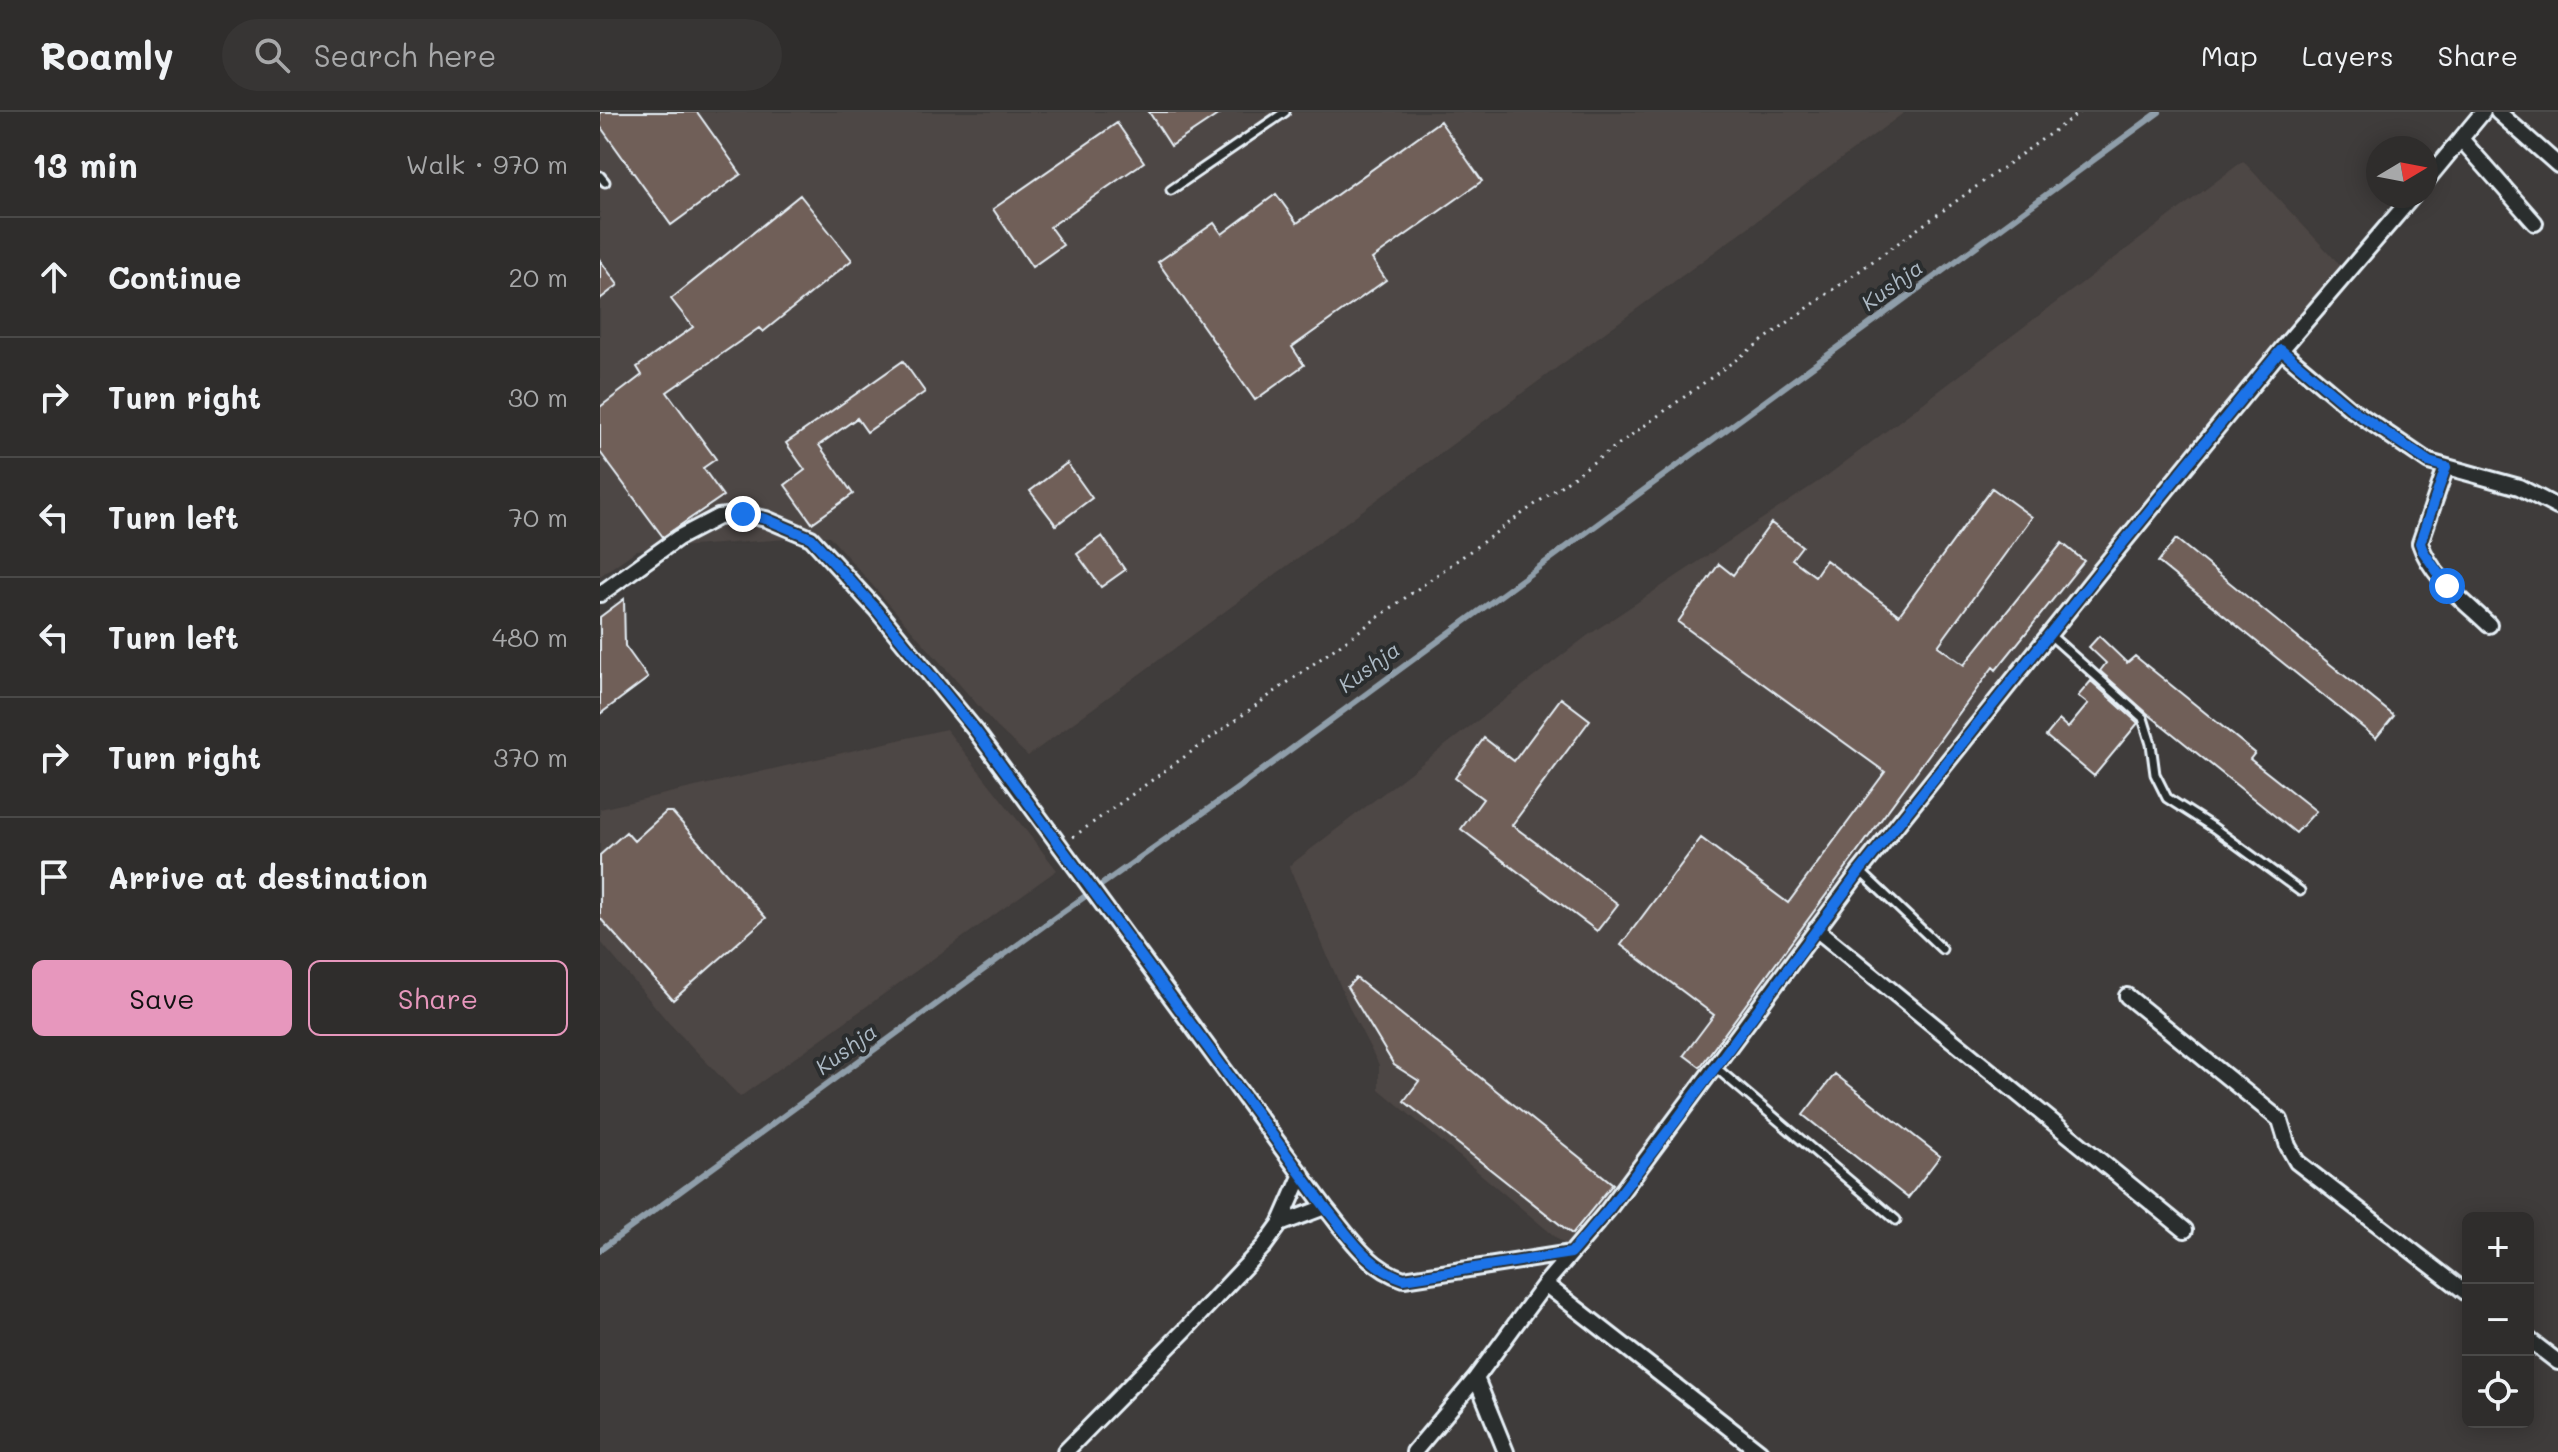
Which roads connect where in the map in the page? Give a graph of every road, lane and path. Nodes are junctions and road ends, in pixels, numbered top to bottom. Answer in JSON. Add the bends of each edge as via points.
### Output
{"nodes":[{"id":1,"x":1285,"y":112,"type":"edge"},
{"id":2,"x":2080,"y":112,"type":"edge"},
{"id":3,"x":2483,"y":112,"type":"edge"},
{"id":4,"x":2498,"y":112,"type":"edge"},
{"id":5,"x":2461,"y":139,"type":"junction"},
{"id":6,"x":2558,"y":165,"type":"edge"},
{"id":7,"x":2438,"y":167,"type":"edge"},
{"id":8,"x":1171,"y":190,"type":"dead end"},
{"id":9,"x":2403,"y":208,"type":"edge"},
{"id":10,"x":2535,"y":223,"type":"dead end"},
{"id":11,"x":2281,"y":350,"type":"junction"},
{"id":12,"x":2446,"y":467,"type":"junction"},
{"id":13,"x":2557,"y":507,"type":"edge"},
{"id":14,"x":600,"y":594,"type":"edge"},
{"id":15,"x":2489,"y":625,"type":"dead end"},
{"id":16,"x":2050,"y":635,"type":"junction"},
{"id":17,"x":1061,"y":846,"type":"junction"},
{"id":18,"x":1860,"y":871,"type":"junction"},
{"id":19,"x":2300,"y":891,"type":"dead end"},
{"id":20,"x":1816,"y":929,"type":"junction"},
{"id":21,"x":1942,"y":949,"type":"dead end"},
{"id":22,"x":2127,"y":996,"type":"dead end"},
{"id":23,"x":1715,"y":1067,"type":"junction"},
{"id":24,"x":1302,"y":1174,"type":"junction"},
{"id":25,"x":1325,"y":1207,"type":"junction"},
{"id":26,"x":1896,"y":1220,"type":"dead end"},
{"id":27,"x":1280,"y":1224,"type":"junction"},
{"id":28,"x":2185,"y":1230,"type":"dead end"},
{"id":29,"x":1571,"y":1253,"type":"junction"},
{"id":30,"x":1545,"y":1284,"type":"junction"},
{"id":31,"x":2462,"y":1289,"type":"edge"},
{"id":32,"x":2534,"y":1344,"type":"edge"},
{"id":33,"x":2558,"y":1362,"type":"edge"},
{"id":34,"x":1476,"y":1378,"type":"junction"},
{"id":35,"x":1065,"y":1452,"type":"edge"},
{"id":36,"x":1414,"y":1452,"type":"edge"},
{"id":37,"x":1506,"y":1452,"type":"edge"},
{"id":38,"x":1760,"y":1452,"type":"edge"}],
"edges":[{"from":1,"to":8,"type":"lane"},
{"from":2,"to":17,"type":"path"},
{"from":3,"to":5,"type":"street"},
{"from":4,"to":6,"type":"street"},
{"from":5,"to":7,"type":"street"},
{"from":5,"to":10,"type":"street"},
{"from":9,"to":11,"type":"street"},
{"from":11,"to":12,"type":"street","via":[[2351,409],[2429,462]]},
{"from":11,"to":16,"type":"street"},
{"from":12,"to":13,"type":"street","via":[[2519,487]]},
{"from":12,"to":15,"type":"street","via":[[2420,543],[2447,586]]},
{"from":14,"to":17,"type":"street","via":[[678,538],[718,517],[743,514],[766,519],[811,538],[965,718]]},
{"from":16,"to":18,"type":"street"},
{"from":16,"to":19,"type":"lane","via":[[2143,718],[2155,774],[2167,798]]},
{"from":17,"to":24,"type":"street"},
{"from":18,"to":20,"type":"street"},
{"from":18,"to":21,"type":"lane"},
{"from":20,"to":23,"type":"street"},
{"from":20,"to":28,"type":"street"},
{"from":22,"to":31,"type":"street","via":[[2280,1120],[2297,1162]]},
{"from":23,"to":26,"type":"lane"},
{"from":23,"to":29,"type":"street"},
{"from":24,"to":25,"type":"street"},
{"from":24,"to":27,"type":"street"},
{"from":25,"to":27,"type":"street"},
{"from":25,"to":29,"type":"street","via":[[1368,1260],[1404,1279]]},
{"from":27,"to":35,"type":"street"},
{"from":29,"to":30,"type":"street"},
{"from":30,"to":34,"type":"street"},
{"from":30,"to":38,"type":"street"},
{"from":32,"to":33,"type":"street"},
{"from":34,"to":36,"type":"street"},
{"from":34,"to":37,"type":"street"}]}
